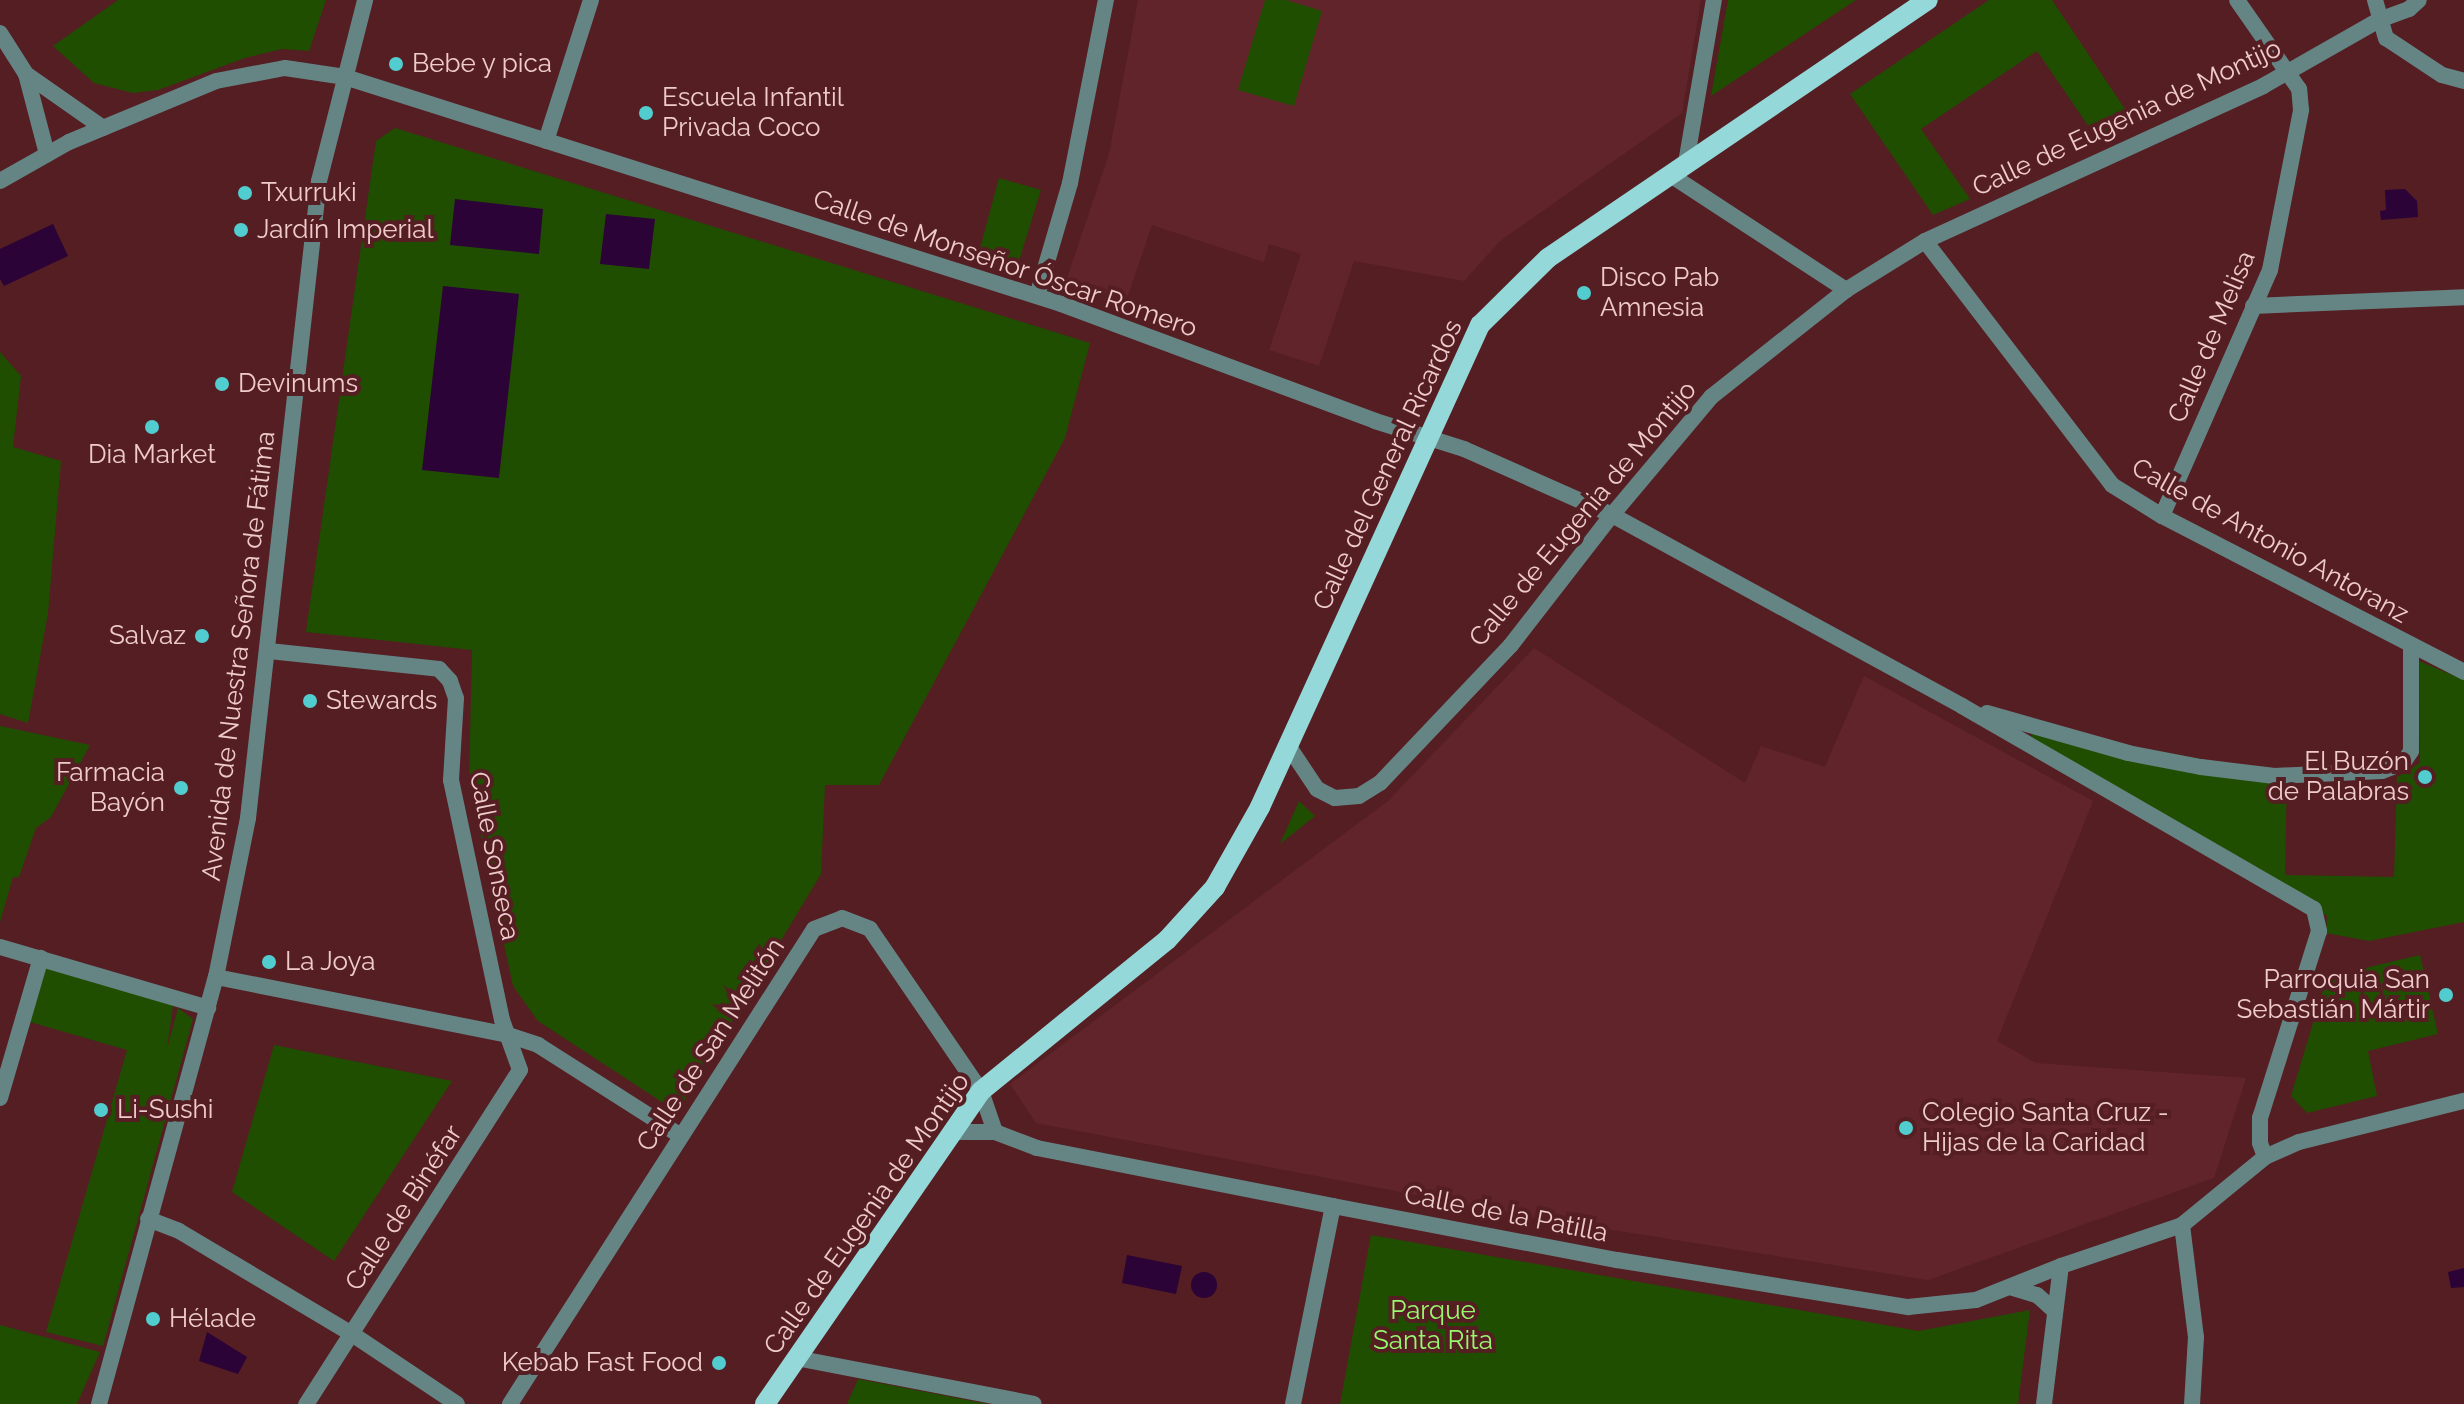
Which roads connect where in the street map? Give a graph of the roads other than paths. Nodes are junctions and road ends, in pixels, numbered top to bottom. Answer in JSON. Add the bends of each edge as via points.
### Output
{"nodes":[{"id":1,"x":365,"y":0,"type":"edge"},
{"id":2,"x":591,"y":0,"type":"edge"},
{"id":3,"x":1106,"y":0,"type":"edge"},
{"id":4,"x":1714,"y":0,"type":"edge"},
{"id":5,"x":1928,"y":0,"type":"edge"},
{"id":6,"x":2237,"y":0,"type":"edge"},
{"id":7,"x":2375,"y":0,"type":"edge"},
{"id":8,"x":2419,"y":0,"type":"edge"},
{"id":9,"x":2379,"y":20,"type":"junction"},
{"id":10,"x":0,"y":33,"type":"edge"},
{"id":11,"x":26,"y":74,"type":"junction"},
{"id":12,"x":2287,"y":74,"type":"junction"},
{"id":13,"x":345,"y":77,"type":"junction"},
{"id":14,"x":2464,"y":81,"type":"edge"},
{"id":15,"x":103,"y":128,"type":"junction"},
{"id":16,"x":546,"y":141,"type":"junction"},
{"id":17,"x":47,"y":154,"type":"junction"},
{"id":18,"x":1678,"y":168,"type":"junction"},
{"id":19,"x":0,"y":181,"type":"edge"},
{"id":20,"x":1925,"y":241,"type":"junction"},
{"id":21,"x":1846,"y":290,"type":"junction"},
{"id":22,"x":1037,"y":296,"type":"junction"},
{"id":23,"x":2464,"y":297,"type":"edge"},
{"id":24,"x":2253,"y":306,"type":"junction"},
{"id":25,"x":1425,"y":439,"type":"junction"},
{"id":26,"x":1612,"y":515,"type":"junction"},
{"id":27,"x":2162,"y":516,"type":"junction"},
{"id":28,"x":2411,"y":645,"type":"junction"},
{"id":29,"x":269,"y":651,"type":"junction"},
{"id":30,"x":2464,"y":672,"type":"edge"},
{"id":31,"x":1962,"y":706,"type":"junction"},
{"id":32,"x":1287,"y":744,"type":"junction"},
{"id":33,"x":1167,"y":940,"type":"joint"},
{"id":34,"x":0,"y":947,"type":"edge"},
{"id":35,"x":41,"y":958,"type":"junction"},
{"id":36,"x":216,"y":977,"type":"junction"},
{"id":37,"x":208,"y":1008,"type":"junction"},
{"id":38,"x":505,"y":1034,"type":"junction"},
{"id":39,"x":981,"y":1091,"type":"junction"},
{"id":40,"x":0,"y":1098,"type":"edge"},
{"id":41,"x":2464,"y":1101,"type":"edge"},
{"id":42,"x":951,"y":1132,"type":"junction"},
{"id":43,"x":995,"y":1132,"type":"junction"},
{"id":44,"x":681,"y":1136,"type":"junction"},
{"id":45,"x":2265,"y":1157,"type":"junction"},
{"id":46,"x":1333,"y":1206,"type":"junction"},
{"id":47,"x":148,"y":1219,"type":"junction"},
{"id":48,"x":2182,"y":1225,"type":"junction"},
{"id":49,"x":2061,"y":1266,"type":"junction"},
{"id":50,"x":2010,"y":1287,"type":"junction"},
{"id":51,"x":2055,"y":1311,"type":"junction"},
{"id":52,"x":352,"y":1334,"type":"junction"},
{"id":53,"x":796,"y":1358,"type":"junction"},
{"id":54,"x":99,"y":1404,"type":"edge"},
{"id":55,"x":306,"y":1404,"type":"edge"},
{"id":56,"x":457,"y":1404,"type":"edge"},
{"id":57,"x":510,"y":1404,"type":"edge"},
{"id":58,"x":765,"y":1404,"type":"edge"},
{"id":59,"x":1034,"y":1404,"type":"edge"},
{"id":60,"x":1293,"y":1404,"type":"edge"},
{"id":61,"x":2044,"y":1404,"type":"edge"},
{"id":62,"x":2192,"y":1404,"type":"edge"}],
"edges":[{"from":1,"to":13,"type":"street","name":"Avenida de Nuestra Señora de Fátima"},
{"from":2,"to":16,"type":"street"},
{"from":3,"to":22,"type":"street","via":[[1070,183]]},
{"from":4,"to":18,"type":"street"},
{"from":5,"to":18,"type":"main road","name":"Calle del General Ricardos"},
{"from":6,"to":12,"type":"street","name":"Calle de Melisa"},
{"from":7,"to":9,"type":"street"},
{"from":8,"to":9,"type":"street","name":"Calle de Eugenia de Montijo"},
{"from":9,"to":12,"type":"street","name":"Calle de Eugenia de Montijo"},
{"from":9,"to":14,"type":"street","via":[[2386,38],[2442,75]]},
{"from":10,"to":11,"type":"street"},
{"from":11,"to":15,"type":"street"},
{"from":11,"to":17,"type":"street"},
{"from":12,"to":20,"type":"street","name":"Calle de Eugenia de Montijo"},
{"from":12,"to":24,"type":"street","name":"Calle de Melisa","via":[[2299,89],[2301,110],[2270,270]]},
{"from":13,"to":15,"type":"street","name":"Calle de Monseñor Óscar Romero","via":[[285,68],[216,81]]},
{"from":13,"to":16,"type":"street","name":"Calle de Monseñor Óscar Romero"},
{"from":13,"to":29,"type":"street","name":"Avenida de Nuestra Señora de Fátima","via":[[319,181]]},
{"from":15,"to":17,"type":"street","name":"Calle de Monseñor Óscar Romero"},
{"from":16,"to":22,"type":"street","name":"Calle de Monseñor Óscar Romero"},
{"from":17,"to":19,"type":"street","name":"Calle de Monseñor Óscar Romero"},
{"from":18,"to":21,"type":"street"},
{"from":18,"to":25,"type":"main road","name":"Calle del General Ricardos","via":[[1548,258],[1480,325]]},
{"from":20,"to":21,"type":"street","name":"Calle de Eugenia de Montijo"},
{"from":20,"to":27,"type":"street","name":"Calle de Antonio Antoranz","via":[[2112,485]]},
{"from":21,"to":26,"type":"street","name":"Calle de Eugenia de Montijo","via":[[1711,397]]},
{"from":22,"to":25,"type":"street","name":"Calle de Monseñor Óscar Romero"},
{"from":23,"to":24,"type":"street"},
{"from":24,"to":27,"type":"street","name":"Calle de Melisa"},
{"from":25,"to":26,"type":"street","name":"Calle de Monseñor Óscar Romero","via":[[1464,449]]},
{"from":25,"to":32,"type":"main road","name":"Calle del General Ricardos"},
{"from":26,"to":31,"type":"street","name":"Calle de Monseñor Óscar Romero"},
{"from":26,"to":32,"type":"street","name":"Calle de Eugenia de Montijo","via":[[1511,645],[1380,783],[1359,796],[1335,798],[1317,789]]},
{"from":27,"to":28,"type":"street","name":"Calle de Antonio Antoranz"},
{"from":28,"to":30,"type":"street","name":"Calle de Antonio Antoranz"},
{"from":28,"to":31,"type":"street","name":"Calle de Monseñor Óscar Romero","via":[[2411,751],[2403,763],[2382,771],[2274,776],[2201,767],[2128,753]]},
{"from":29,"to":36,"type":"street","name":"Avenida de Nuestra Señora de Fátima","via":[[248,818]]},
{"from":29,"to":38,"type":"street","name":"Calle Sonseca","via":[[439,669],[450,681],[456,698],[451,780]]},
{"from":31,"to":45,"type":"street","name":"Calle de Monseñor Óscar Romero","via":[[2314,909],[2319,931],[2260,1118]]},
{"from":32,"to":33,"type":"main road","name":"Calle del General Ricardos","via":[[1231,861]]},
{"from":33,"to":39,"type":"main road","name":"Calle de Eugenia de Montijo"},
{"from":34,"to":35,"type":"street"},
{"from":35,"to":37,"type":"street"},
{"from":35,"to":40,"type":"street"},
{"from":36,"to":37,"type":"street","name":"Avenida de Nuestra Señora de Fátima"},
{"from":36,"to":38,"type":"street"},
{"from":37,"to":47,"type":"street","name":"Avenida de Nuestra Señora de Fátima"},
{"from":38,"to":44,"type":"street","via":[[538,1045]]},
{"from":38,"to":52,"type":"street","name":"Calle de Binéfar","via":[[520,1070]]},
{"from":39,"to":42,"type":"main road","name":"Calle de Eugenia de Montijo"},
{"from":39,"to":43,"type":"street"},
{"from":39,"to":44,"type":"street","name":"Calle de San Melitón","via":[[870,929],[842,918],[814,929]]},
{"from":41,"to":45,"type":"street","via":[[2299,1142]]},
{"from":42,"to":43,"type":"street","name":"Calle de la Patilla"},
{"from":42,"to":53,"type":"main road","name":"Calle de Eugenia de Montijo"},
{"from":43,"to":46,"type":"street","name":"Calle de la Patilla","via":[[1037,1148]]},
{"from":44,"to":57,"type":"street","name":"Calle de San Melitón"},
{"from":45,"to":48,"type":"street"},
{"from":46,"to":50,"type":"street","name":"Calle de la Patilla","via":[[1617,1260],[1908,1307],[1976,1300]]},
{"from":46,"to":60,"type":"street"},
{"from":47,"to":52,"type":"street","via":[[179,1231]]},
{"from":47,"to":54,"type":"street","name":"Avenida de Nuestra Señora de Fátima"},
{"from":48,"to":49,"type":"street","name":"Calle de la Patilla"},
{"from":48,"to":62,"type":"street","via":[[2196,1337]]},
{"from":49,"to":50,"type":"street","name":"Calle de la Patilla"},
{"from":49,"to":51,"type":"street"},
{"from":50,"to":51,"type":"street","via":[[2037,1295]]},
{"from":51,"to":61,"type":"street"},
{"from":52,"to":55,"type":"street","name":"Calle de Binéfar"},
{"from":52,"to":56,"type":"street"},
{"from":53,"to":58,"type":"main road","name":"Calle de Eugenia de Montijo"},
{"from":53,"to":59,"type":"street"}]}
